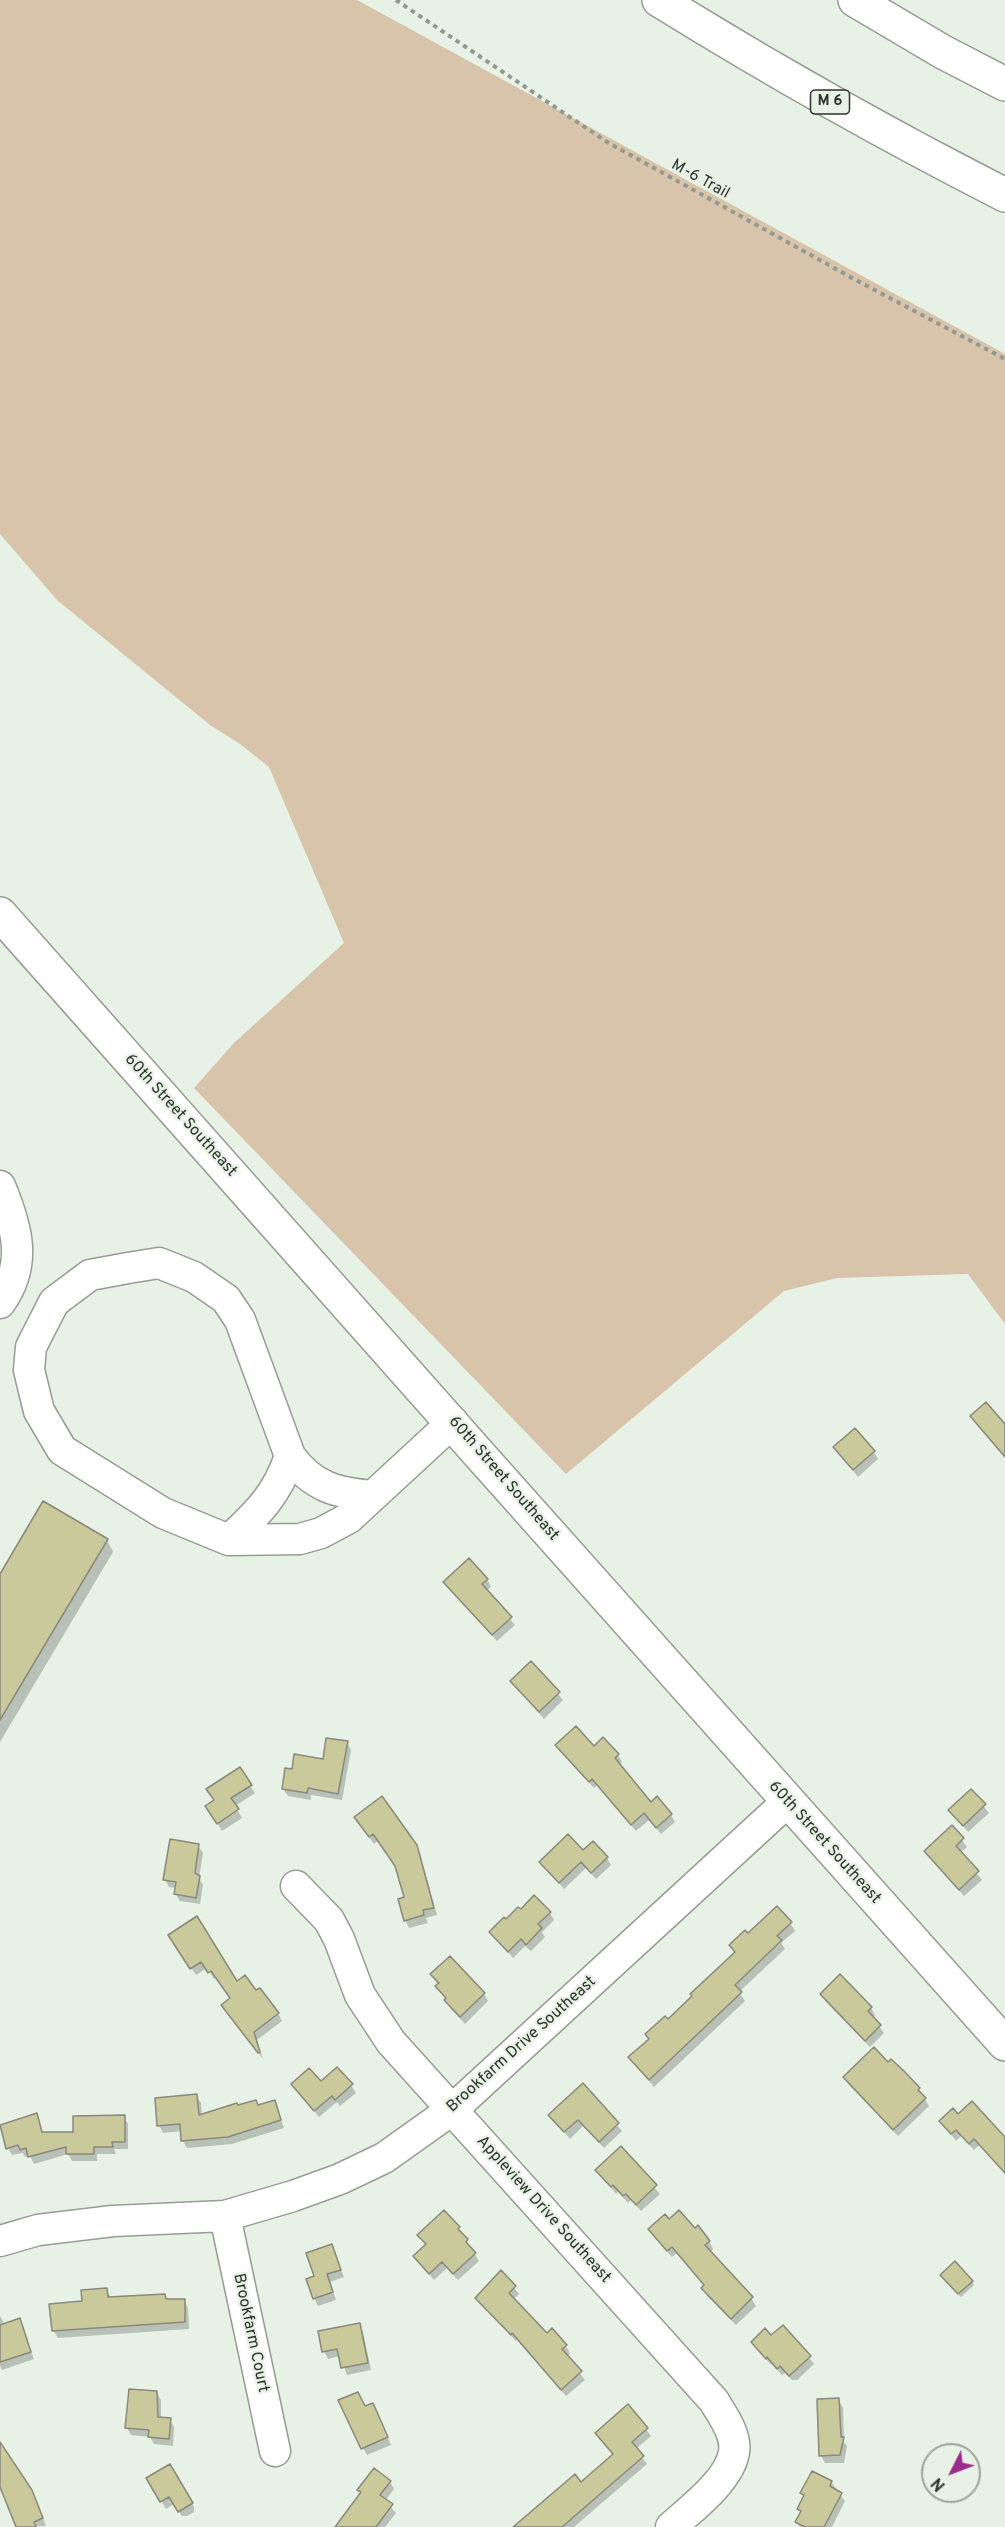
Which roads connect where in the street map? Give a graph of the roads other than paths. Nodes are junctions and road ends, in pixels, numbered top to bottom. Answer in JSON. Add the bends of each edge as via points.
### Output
{"nodes":[{"id":1,"x":659,"y":0,"type":"edge"},
{"id":2,"x":855,"y":0,"type":"edge"},
{"id":3,"x":1005,"y":84,"type":"edge"},
{"id":4,"x":1005,"y":195,"type":"edge"},
{"id":5,"x":0,"y":914,"type":"edge"},
{"id":6,"x":0,"y":1186,"type":"edge"},
{"id":7,"x":0,"y":1303,"type":"edge"},
{"id":8,"x":453,"y":1422,"type":"junction"},
{"id":9,"x":290,"y":1456,"type":"junction"},
{"id":10,"x":373,"y":1496,"type":"junction"},
{"id":11,"x":229,"y":1540,"type":"junction"},
{"id":12,"x":787,"y":1802,"type":"junction"},
{"id":13,"x":296,"y":1886,"type":"dead end"},
{"id":14,"x":1005,"y":2044,"type":"edge"},
{"id":15,"x":453,"y":2109,"type":"junction"},
{"id":16,"x":225,"y":2216,"type":"junction"},
{"id":17,"x":0,"y":2241,"type":"edge"},
{"id":18,"x":275,"y":2451,"type":"dead end"},
{"id":19,"x":671,"y":2527,"type":"edge"}],
"edges":[{"from":1,"to":4,"type":"main road","number":"M 6","via":[[778,74]]},
{"from":2,"to":3,"type":"main road"},
{"from":5,"to":8,"type":"main road","name":"60th Street Southeast"},
{"from":6,"to":7,"type":"street","via":[[17,1239],[13,1284]]},
{"from":8,"to":10,"type":"street"},
{"from":8,"to":12,"type":"main road","name":"60th Street Southeast"},
{"from":9,"to":10,"type":"street","via":[[303,1473],[321,1485],[344,1494]]},
{"from":9,"to":11,"type":"street","via":[[282,1479],[260,1511]]},
{"from":9,"to":11,"type":"street","via":[[240,1320],[226,1299],[194,1277],[159,1263],[128,1268],[90,1275],[54,1302],[31,1347],[29,1370],[39,1411],[62,1450],[163,1513]]},
{"from":10,"to":11,"type":"street","via":[[349,1518],[321,1533],[300,1539]]},
{"from":12,"to":14,"type":"main road","name":"60th Street Southeast"},
{"from":12,"to":15,"type":"street","name":"Brookfarm Drive Southeast"},
{"from":13,"to":15,"type":"street","name":"Appleview Drive Southeast","via":[[329,1920],[374,2019]]},
{"from":15,"to":16,"type":"street","name":"Brookfarm Drive Southeast","via":[[384,2158],[358,2171]]},
{"from":15,"to":19,"type":"street","name":"Appleview Drive Southeast","via":[[714,2401],[730,2429],[735,2452],[725,2473]]},
{"from":16,"to":17,"type":"street","name":"Brookfarm Drive Southeast","via":[[38,2230]]},
{"from":16,"to":18,"type":"street","name":"Brookfarm Court"}]}
